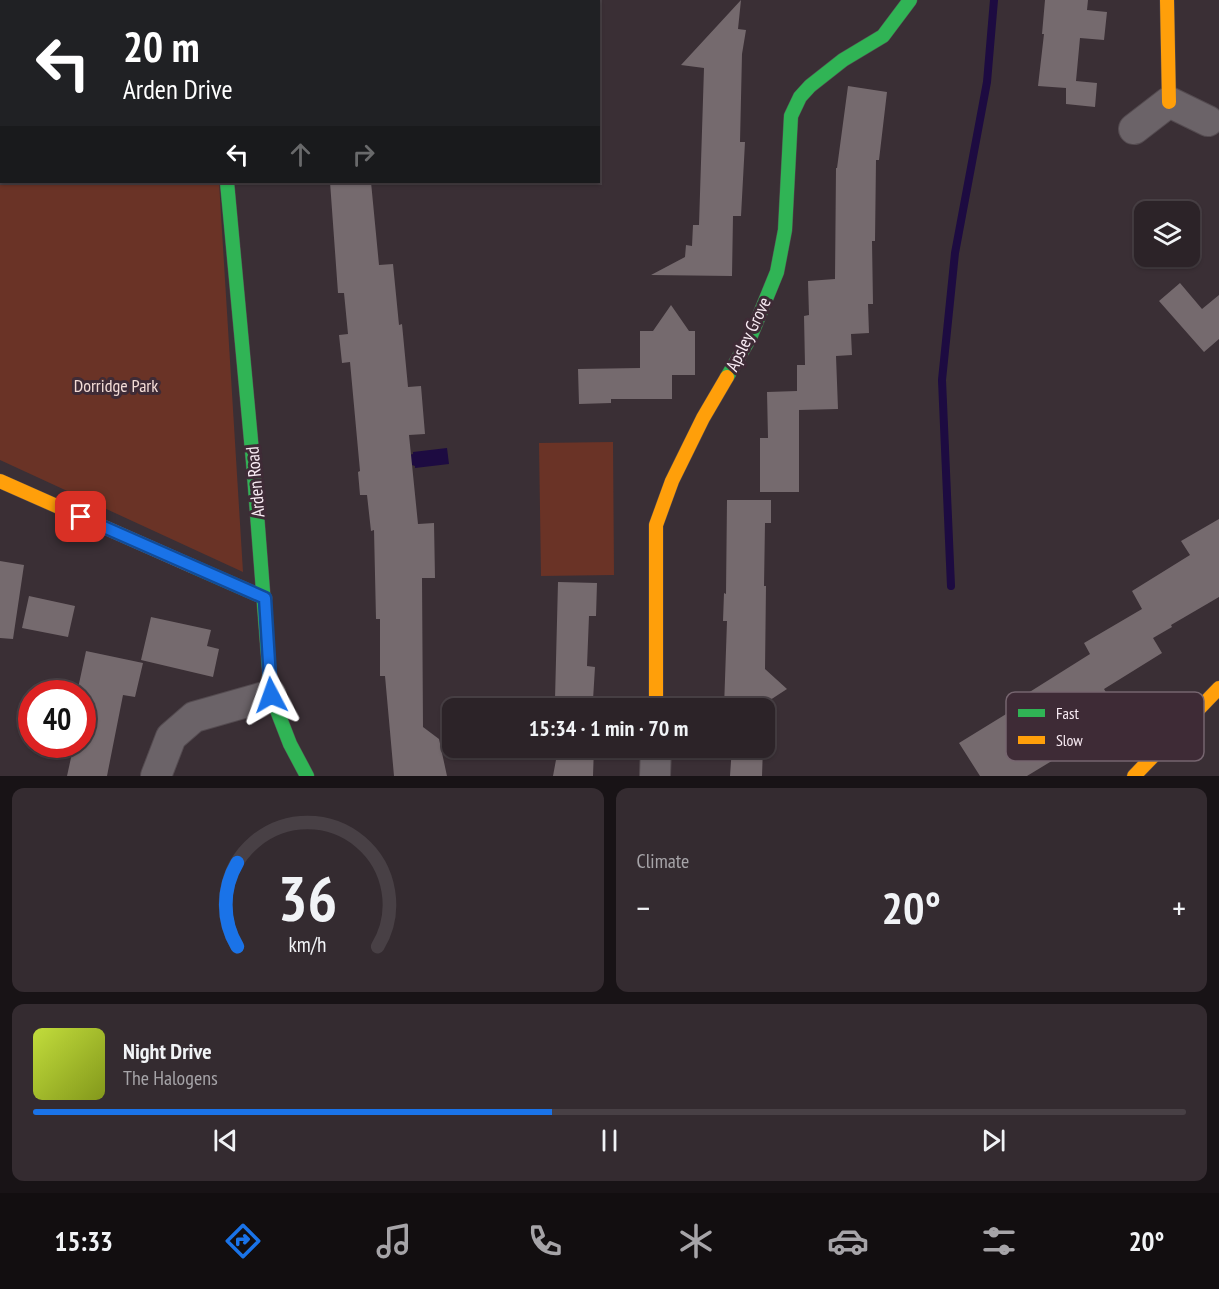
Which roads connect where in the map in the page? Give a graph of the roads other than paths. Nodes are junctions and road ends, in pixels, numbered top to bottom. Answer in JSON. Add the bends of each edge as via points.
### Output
{"nodes":[{"id":1,"x":910,"y":0,"type":"edge"},
{"id":2,"x":1167,"y":0,"type":"edge"},
{"id":3,"x":1169,"y":102,"type":"junction"},
{"id":4,"x":1208,"y":121,"type":"dead end"},
{"id":5,"x":1134,"y":129,"type":"dead end"},
{"id":6,"x":227,"y":183,"type":"edge"},
{"id":7,"x":0,"y":481,"type":"edge"},
{"id":8,"x":265,"y":598,"type":"junction"},
{"id":9,"x":1219,"y":688,"type":"edge"},
{"id":10,"x":271,"y":695,"type":"junction"},
{"id":11,"x":656,"y":698,"type":"edge"},
{"id":12,"x":1204,"y":704,"type":"edge"},
{"id":13,"x":656,"y":758,"type":"edge"},
{"id":14,"x":1148,"y":761,"type":"edge"},
{"id":15,"x":156,"y":776,"type":"edge"},
{"id":16,"x":307,"y":776,"type":"edge"},
{"id":17,"x":655,"y":776,"type":"edge"},
{"id":18,"x":1134,"y":776,"type":"edge"}],
"edges":[{"from":1,"to":11,"type":"street","name":"Apsley Grove","via":[[882,36],[810,86],[791,116],[785,230],[777,272],[750,338],[703,417],[672,481],[656,525]]},
{"from":2,"to":3,"type":"street"},
{"from":3,"to":4,"type":"street"},
{"from":3,"to":5,"type":"street"},
{"from":6,"to":8,"type":"street","name":"Arden Road"},
{"from":7,"to":8,"type":"street"},
{"from":8,"to":10,"type":"street","name":"Arden Road"},
{"from":9,"to":12,"type":"street"},
{"from":10,"to":15,"type":"street","via":[[194,717],[171,736]]},
{"from":10,"to":16,"type":"street","name":"Arden Road"},
{"from":13,"to":17,"type":"street"},
{"from":14,"to":18,"type":"street"}]}
